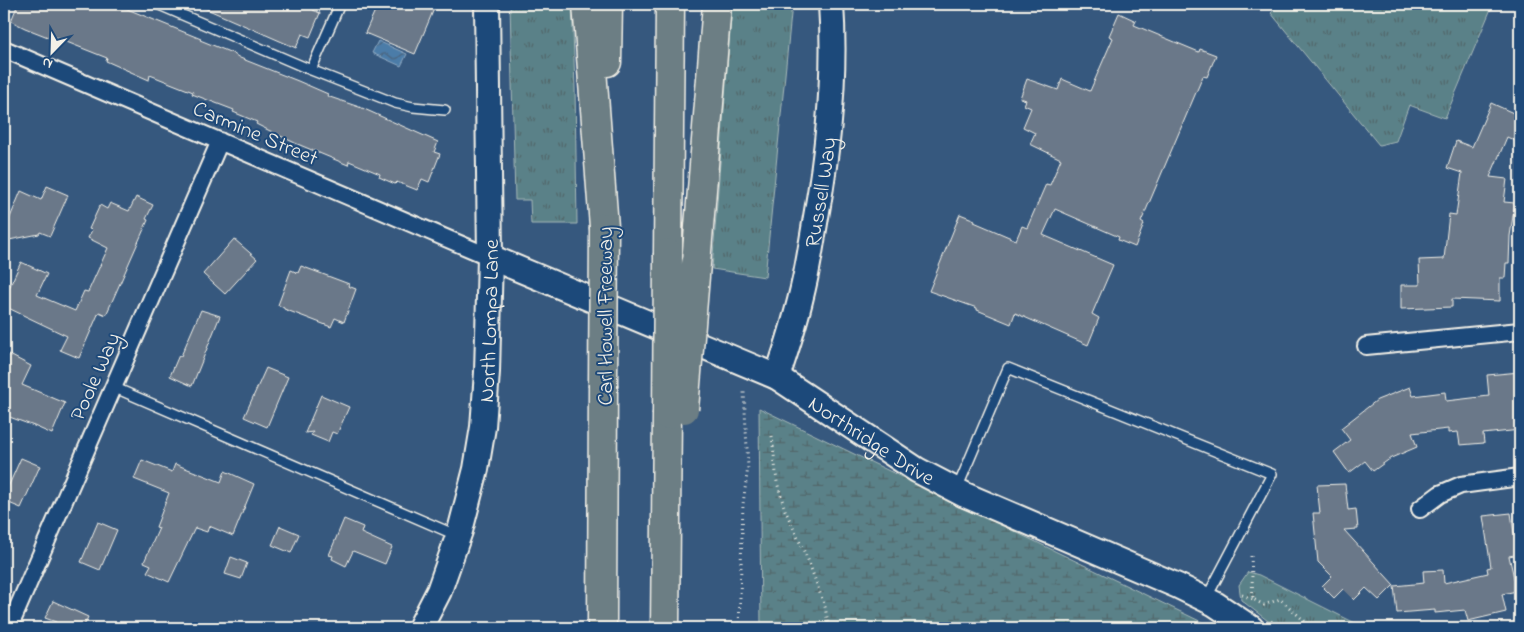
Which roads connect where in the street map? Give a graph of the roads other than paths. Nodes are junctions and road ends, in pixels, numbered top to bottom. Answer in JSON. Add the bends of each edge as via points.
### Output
{"nodes":[{"id":1,"x":157,"y":4,"type":"edge"},
{"id":2,"x":340,"y":4,"type":"edge"},
{"id":3,"x":487,"y":4,"type":"edge"},
{"id":4,"x":587,"y":4,"type":"edge"},
{"id":5,"x":608,"y":4,"type":"edge"},
{"id":6,"x":670,"y":4,"type":"edge"},
{"id":7,"x":717,"y":4,"type":"edge"},
{"id":8,"x":831,"y":4,"type":"edge"},
{"id":9,"x":4,"y":50,"type":"edge"},
{"id":10,"x":311,"y":70,"type":"junction"},
{"id":11,"x":445,"y":110,"type":"dead end"},
{"id":12,"x":220,"y":141,"type":"junction"},
{"id":13,"x":604,"y":227,"type":"junction"},
{"id":14,"x":490,"y":257,"type":"junction"},
{"id":15,"x":1520,"y":331,"type":"edge"},
{"id":16,"x":1366,"y":346,"type":"dead end"},
{"id":17,"x":777,"y":377,"type":"junction"},
{"id":18,"x":113,"y":388,"type":"junction"},
{"id":19,"x":675,"y":418,"type":"junction"},
{"id":20,"x":1520,"y":477,"type":"edge"},
{"id":21,"x":956,"y":490,"type":"junction"},
{"id":22,"x":1420,"y":509,"type":"dead end"},
{"id":23,"x":458,"y":536,"type":"junction"},
{"id":24,"x":1206,"y":600,"type":"junction"},
{"id":25,"x":9,"y":628,"type":"edge"},
{"id":26,"x":420,"y":628,"type":"edge"},
{"id":27,"x":602,"y":628,"type":"edge"},
{"id":28,"x":665,"y":628,"type":"edge"},
{"id":29,"x":1251,"y":628,"type":"edge"}],
"edges":[{"from":1,"to":10,"type":"lane"},
{"from":2,"to":10,"type":"lane"},
{"from":3,"to":14,"type":"street","name":"North Lompa Lane"},
{"from":4,"to":13,"type":"highway"},
{"from":5,"to":13,"type":"highway","name":"Carl Howell Freeway"},
{"from":6,"to":19,"type":"highway","bridge":true,"via":[[668,252]]},
{"from":7,"to":19,"type":"highway","bridge":true,"via":[[696,264]]},
{"from":8,"to":17,"type":"street","name":"Russell Way","via":[[833,84],[823,176],[805,278]]},
{"from":9,"to":12,"type":"street","name":"Carmine Street"},
{"from":10,"to":11,"type":"lane","via":[[395,103]]},
{"from":12,"to":14,"type":"street","name":"Carmine Street"},
{"from":12,"to":18,"type":"street","name":"Poole Way"},
{"from":13,"to":27,"type":"highway","name":"Carl Howell Freeway","bridge":true},
{"from":14,"to":17,"type":"street","name":"Northridge Drive"},
{"from":14,"to":23,"type":"street","name":"North Lompa Lane","via":[[483,427],[474,481]]},
{"from":15,"to":16,"type":"street"},
{"from":17,"to":21,"type":"street","name":"Northridge Drive","via":[[917,470]]},
{"from":18,"to":23,"type":"lane"},
{"from":18,"to":25,"type":"street","name":"Poole Way"},
{"from":19,"to":28,"type":"highway","via":[[666,480]]},
{"from":20,"to":22,"type":"street","via":[[1461,485],[1440,494]]},
{"from":21,"to":24,"type":"street","name":"Northridge Drive"},
{"from":21,"to":24,"type":"lane","via":[[1008,368],[1272,474]]},
{"from":23,"to":26,"type":"street","name":"North Lompa Lane","via":[[439,592]]},
{"from":24,"to":29,"type":"street","name":"Northridge Drive"}]}
